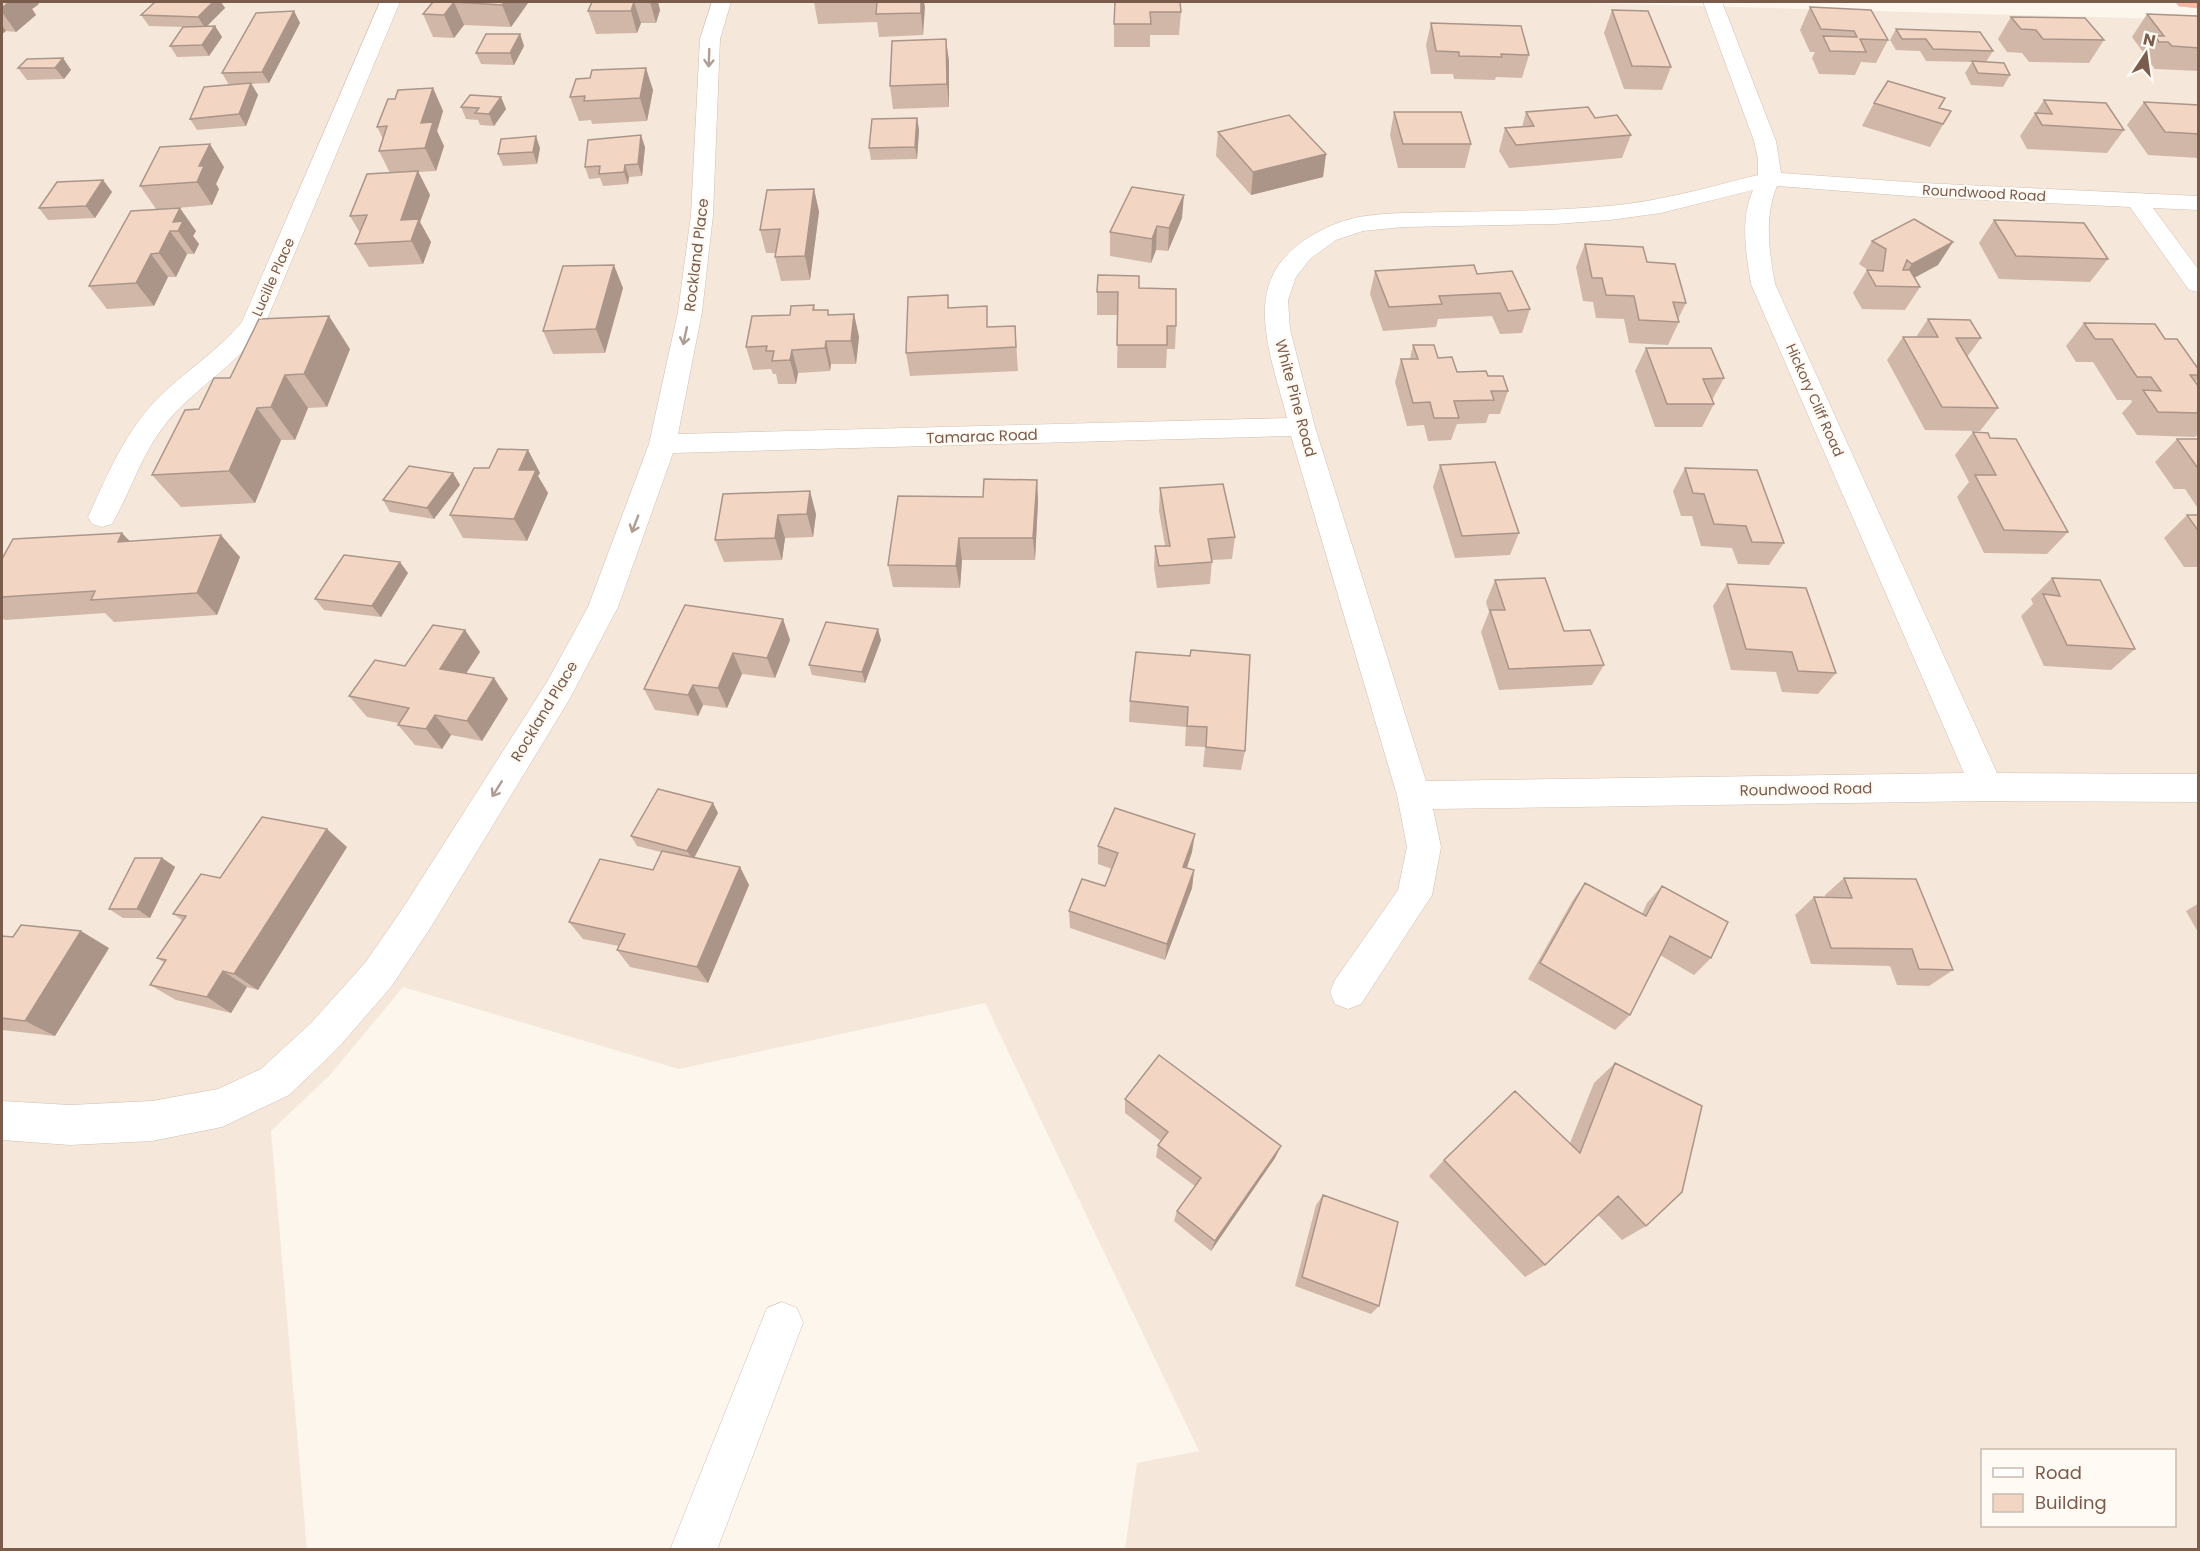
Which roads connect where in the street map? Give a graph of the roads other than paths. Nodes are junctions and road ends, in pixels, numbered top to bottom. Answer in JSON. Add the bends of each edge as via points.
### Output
{"nodes":[{"id":1,"x":390,"y":2,"type":"edge"},
{"id":2,"x":721,"y":2,"type":"edge"},
{"id":3,"x":1712,"y":2,"type":"edge"},
{"id":4,"x":2187,"y":2,"type":"edge"},
{"id":5,"x":2199,"y":2,"type":"edge"},
{"id":6,"x":1769,"y":179,"type":"junction"},
{"id":7,"x":2137,"y":201,"type":"junction"},
{"id":8,"x":2199,"y":203,"type":"edge"},
{"id":9,"x":2199,"y":285,"type":"edge"},
{"id":10,"x":1302,"y":427,"type":"junction"},
{"id":11,"x":663,"y":444,"type":"junction"},
{"id":12,"x":102,"y":517,"type":"dead end"},
{"id":13,"x":1987,"y":787,"type":"junction"},
{"id":14,"x":2199,"y":788,"type":"edge"},
{"id":15,"x":1414,"y":795,"type":"junction"},
{"id":16,"x":1348,"y":992,"type":"dead end"},
{"id":17,"x":2,"y":1121,"type":"edge"},
{"id":18,"x":782,"y":1323,"type":"dead end"},
{"id":19,"x":693,"y":1550,"type":"edge"}],
"edges":[{"from":1,"to":12,"type":"street","name":"Lucille Place","via":[[253,324],[238,344],[165,407],[147,429]]},
{"from":2,"to":11,"type":"street","name":"Rockland Place","one_way":true,"via":[[710,39],[702,215],[690,312]]},
{"from":3,"to":6,"type":"street","name":"Hickory Cliff Road","via":[[1766,141]]},
{"from":4,"to":5,"type":"highway"},
{"from":6,"to":7,"type":"street","name":"Roundwood Road"},
{"from":6,"to":10,"type":"street","name":"White Pine Road","via":[[1661,206],[1610,213],[1402,220],[1360,224],[1328,236],[1302,254],[1284,276],[1276,300],[1278,329]]},
{"from":6,"to":13,"type":"street","name":"Hickory Cliff Road","via":[[1756,227],[1763,284]]},
{"from":7,"to":8,"type":"street","name":"Roundwood Road"},
{"from":7,"to":9,"type":"street"},
{"from":10,"to":11,"type":"street","name":"Tamarac Road"},
{"from":10,"to":15,"type":"street","name":"White Pine Road"},
{"from":11,"to":17,"type":"street","name":"Rockland Place","one_way":true,"via":[[603,607],[558,691],[416,919],[378,975],[324,1036],[275,1082],[222,1108],[152,1121],[70,1125]]},
{"from":13,"to":14,"type":"street","name":"Roundwood Road"},
{"from":13,"to":15,"type":"street","name":"Roundwood Road"},
{"from":15,"to":16,"type":"street","name":"White Pine Road","via":[[1424,847],[1414,895]]},
{"from":18,"to":19,"type":"street"}]}
